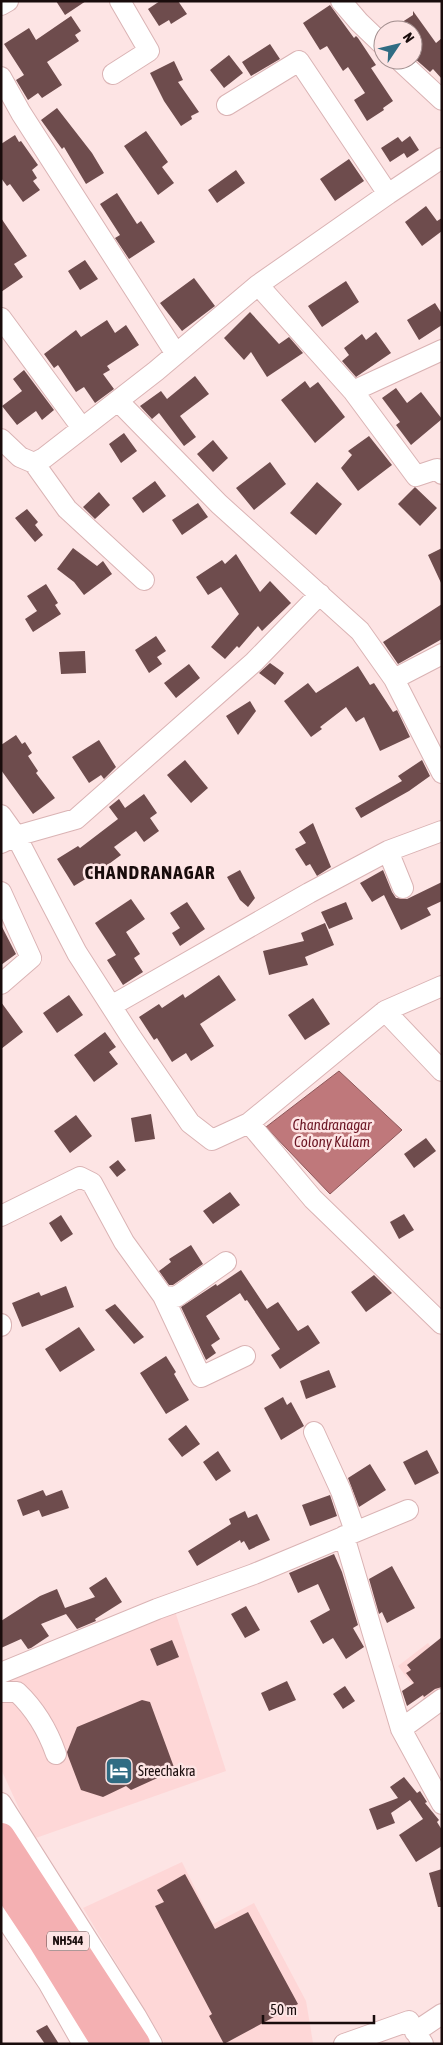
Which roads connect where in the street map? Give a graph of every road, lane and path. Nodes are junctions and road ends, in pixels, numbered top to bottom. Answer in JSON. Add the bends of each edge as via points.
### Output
{"nodes":[{"id":1,"x":8,"y":1,"type":"edge"},
{"id":2,"x":120,"y":1,"type":"edge"},
{"id":3,"x":340,"y":1,"type":"edge"},
{"id":4,"x":1,"y":5,"type":"edge"},
{"id":5,"x":373,"y":35,"type":"edge"},
{"id":6,"x":410,"y":70,"type":"edge"},
{"id":7,"x":113,"y":74,"type":"dead end"},
{"id":8,"x":1,"y":77,"type":"edge"},
{"id":9,"x":442,"y":100,"type":"edge"},
{"id":10,"x":227,"y":106,"type":"dead end"},
{"id":11,"x":442,"y":158,"type":"edge"},
{"id":12,"x":388,"y":194,"type":"junction"},
{"id":13,"x":258,"y":285,"type":"junction"},
{"id":14,"x":1,"y":318,"type":"edge"},
{"id":15,"x":442,"y":350,"type":"edge"},
{"id":16,"x":176,"y":354,"type":"junction"},
{"id":17,"x":353,"y":391,"type":"junction"},
{"id":18,"x":118,"y":400,"type":"junction"},
{"id":19,"x":82,"y":428,"type":"junction"},
{"id":20,"x":1,"y":439,"type":"edge"},
{"id":21,"x":34,"y":463,"type":"junction"},
{"id":22,"x":442,"y":474,"type":"edge"},
{"id":23,"x":144,"y":580,"type":"dead end"},
{"id":24,"x":320,"y":594,"type":"junction"},
{"id":25,"x":442,"y":654,"type":"edge"},
{"id":26,"x":394,"y":679,"type":"junction"},
{"id":27,"x":442,"y":773,"type":"edge"},
{"id":28,"x":1,"y":815,"type":"edge"},
{"id":29,"x":442,"y":831,"type":"edge"},
{"id":30,"x":8,"y":840,"type":"edge"},
{"id":31,"x":388,"y":851,"type":"junction"},
{"id":32,"x":403,"y":888,"type":"dead end"},
{"id":33,"x":1,"y":892,"type":"edge"},
{"id":34,"x":1,"y":984,"type":"edge"},
{"id":35,"x":442,"y":986,"type":"edge"},
{"id":36,"x":111,"y":1006,"type":"junction"},
{"id":37,"x":385,"y":1011,"type":"junction"},
{"id":38,"x":442,"y":1071,"type":"edge"},
{"id":39,"x":249,"y":1123,"type":"junction"},
{"id":40,"x":1,"y":1216,"type":"edge"},
{"id":41,"x":226,"y":1262,"type":"dead end"},
{"id":42,"x":163,"y":1296,"type":"junction"},
{"id":43,"x":442,"y":1324,"type":"edge"},
{"id":44,"x":245,"y":1356,"type":"dead end"},
{"id":45,"x":314,"y":1432,"type":"dead end"},
{"id":46,"x":408,"y":1510,"type":"dead end"},
{"id":47,"x":350,"y":1533,"type":"junction"},
{"id":48,"x":1,"y":1672,"type":"edge"},
{"id":49,"x":1,"y":1692,"type":"edge"},
{"id":50,"x":442,"y":1699,"type":"edge"},
{"id":51,"x":402,"y":1729,"type":"junction"},
{"id":52,"x":56,"y":1754,"type":"dead end"},
{"id":53,"x":1,"y":1803,"type":"edge"},
{"id":54,"x":442,"y":1804,"type":"edge"},
{"id":55,"x":1,"y":1838,"type":"edge"},
{"id":56,"x":1,"y":1879,"type":"edge"},
{"id":57,"x":2,"y":1916,"type":"edge"},
{"id":58,"x":442,"y":2014,"type":"edge"},
{"id":59,"x":419,"y":2038,"type":"edge"},
{"id":60,"x":83,"y":2044,"type":"edge"},
{"id":61,"x":106,"y":2044,"type":"edge"},
{"id":62,"x":136,"y":2044,"type":"edge"},
{"id":63,"x":152,"y":2044,"type":"edge"},
{"id":64,"x":344,"y":2044,"type":"edge"}],
"edges":[{"from":1,"to":4,"type":"street"},
{"from":2,"to":7,"type":"street","via":[[149,51]]},
{"from":3,"to":5,"type":"street"},
{"from":6,"to":9,"type":"street"},
{"from":8,"to":16,"type":"street"},
{"from":10,"to":12,"type":"street","via":[[299,61]]},
{"from":11,"to":12,"type":"street"},
{"from":12,"to":13,"type":"street"},
{"from":13,"to":16,"type":"street"},
{"from":13,"to":17,"type":"street"},
{"from":14,"to":19,"type":"street"},
{"from":15,"to":17,"type":"street"},
{"from":16,"to":18,"type":"street"},
{"from":17,"to":22,"type":"street","via":[[416,476],[437,469]]},
{"from":18,"to":19,"type":"street"},
{"from":18,"to":24,"type":"street","via":[[219,504]]},
{"from":19,"to":21,"type":"street"},
{"from":20,"to":21,"type":"street","via":[[20,457]]},
{"from":21,"to":23,"type":"street","via":[[67,509]]},
{"from":24,"to":26,"type":"street","via":[[360,631]]},
{"from":24,"to":30,"type":"street","via":[[254,662],[76,819]]},
{"from":25,"to":26,"type":"street"},
{"from":26,"to":27,"type":"street"},
{"from":28,"to":30,"type":"street"},
{"from":29,"to":31,"type":"street"},
{"from":30,"to":36,"type":"street"},
{"from":31,"to":32,"type":"street"},
{"from":31,"to":36,"type":"street"},
{"from":33,"to":34,"type":"street","via":[[31,958]]},
{"from":35,"to":37,"type":"street"},
{"from":36,"to":39,"type":"street","via":[[190,1123],[212,1140]]},
{"from":37,"to":38,"type":"street"},
{"from":37,"to":39,"type":"street"},
{"from":39,"to":43,"type":"street","via":[[313,1199]]},
{"from":40,"to":42,"type":"street","via":[[80,1177],[92,1183],[124,1242]]},
{"from":41,"to":42,"type":"street","via":[[176,1297]]},
{"from":42,"to":44,"type":"street","via":[[201,1377]]},
{"from":45,"to":47,"type":"street","via":[[341,1492]]},
{"from":46,"to":47,"type":"street"},
{"from":47,"to":48,"type":"street","via":[[254,1574]]},
{"from":47,"to":51,"type":"street"},
{"from":49,"to":52,"type":"street","via":[[17,1692],[29,1704]]},
{"from":50,"to":51,"type":"street"},
{"from":51,"to":54,"type":"street"},
{"from":53,"to":63,"type":"street"},
{"from":55,"to":62,"type":"highway","number":"NH544"},
{"from":56,"to":61,"type":"highway","number":"NH544"},
{"from":57,"to":60,"type":"street","via":[[48,1984]]},
{"from":58,"to":59,"type":"street"},
{"from":59,"to":64,"type":"street","via":[[409,2022]]}]}
